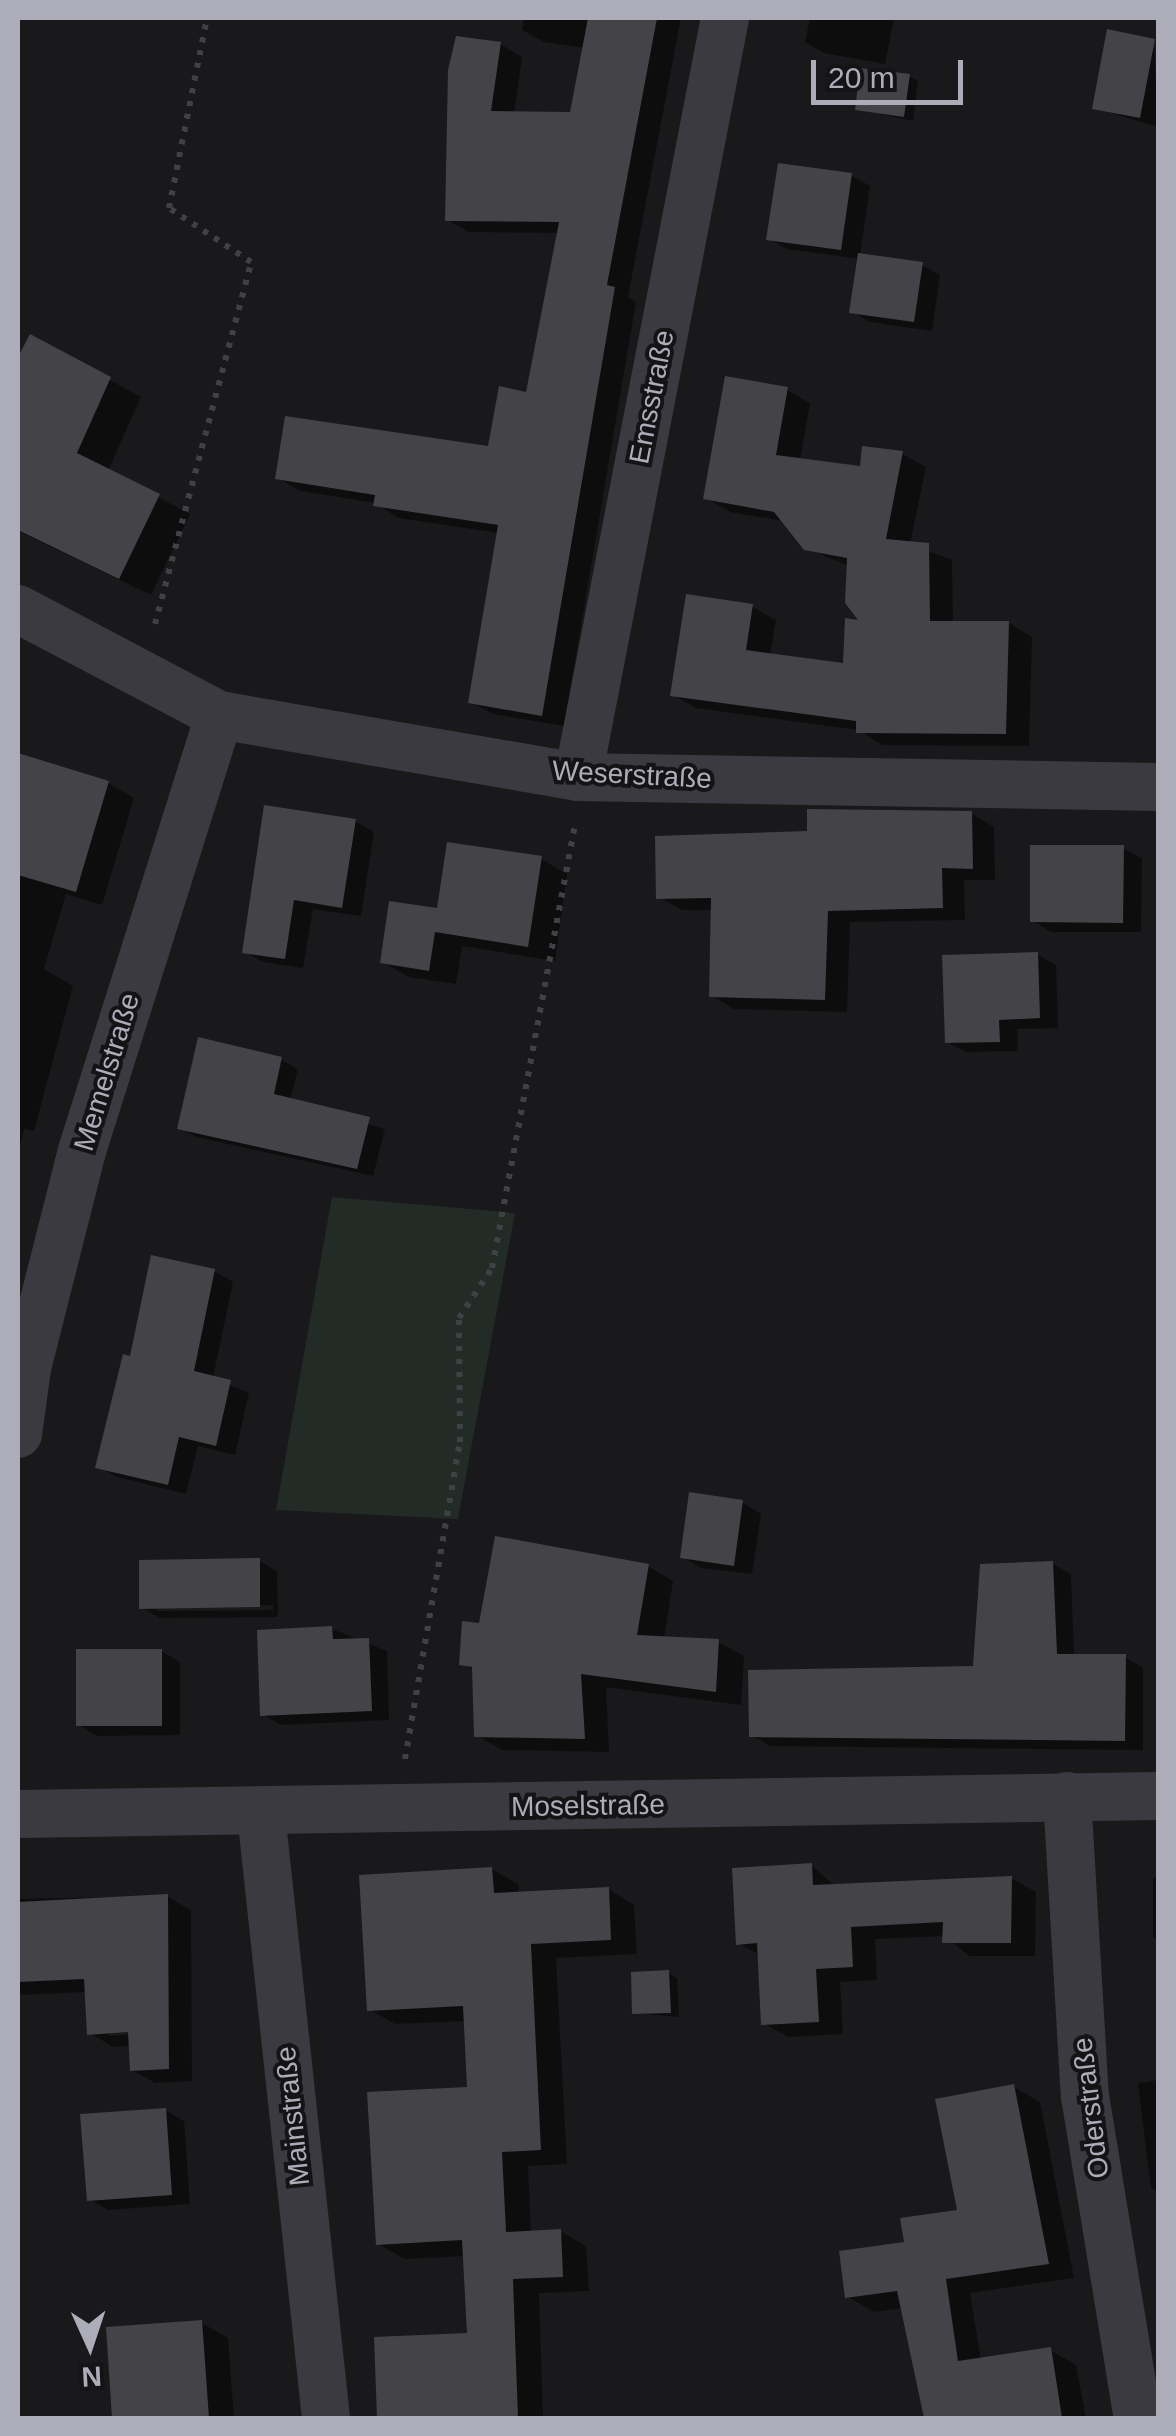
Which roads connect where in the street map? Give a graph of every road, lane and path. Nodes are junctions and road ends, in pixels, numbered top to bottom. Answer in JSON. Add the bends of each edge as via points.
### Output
{"nodes":[{"id":1,"x":207,"y":18,"type":"edge"},
{"id":2,"x":726,"y":18,"type":"edge"},
{"id":3,"x":18,"y":609,"type":"edge"},
{"id":4,"x":142,"y":674,"type":"junction"},
{"id":5,"x":219,"y":716,"type":"junction"},
{"id":6,"x":578,"y":777,"type":"junction"},
{"id":7,"x":1158,"y":786,"type":"edge"},
{"id":8,"x":22,"y":1366,"type":"edge"},
{"id":9,"x":18,"y":1434,"type":"edge"},
{"id":10,"x":1066,"y":1796,"type":"junction"},
{"id":11,"x":1158,"y":1796,"type":"edge"},
{"id":12,"x":398,"y":1810,"type":"junction"},
{"id":13,"x":261,"y":1812,"type":"junction"},
{"id":14,"x":18,"y":1814,"type":"edge"},
{"id":15,"x":326,"y":2418,"type":"edge"},
{"id":16,"x":1138,"y":2418,"type":"edge"}],
"edges":[{"from":1,"to":4,"type":"path","via":[[169,208],[251,262]]},
{"from":2,"to":6,"type":"street","name":"Emsstraße"},
{"from":3,"to":4,"type":"street","name":"Weserstraße"},
{"from":4,"to":5,"type":"street","name":"Weserstraße"},
{"from":5,"to":6,"type":"street","name":"Weserstraße"},
{"from":5,"to":8,"type":"street","name":"Memelstraße","via":[[81,1154]]},
{"from":6,"to":7,"type":"street","name":"Weserstraße"},
{"from":6,"to":12,"type":"path","via":[[575,835],[492,1268],[460,1318],[460,1442]]},
{"from":8,"to":9,"type":"street","name":"Memelstraße"},
{"from":10,"to":11,"type":"street","name":"Moselstraße"},
{"from":10,"to":12,"type":"street","name":"Moselstraße"},
{"from":10,"to":16,"type":"street","name":"Oderstraße","via":[[1085,2096]]},
{"from":12,"to":13,"type":"street","name":"Moselstraße"},
{"from":13,"to":14,"type":"street","name":"Moselstraße"},
{"from":13,"to":15,"type":"street","name":"Mainstraße"}]}
